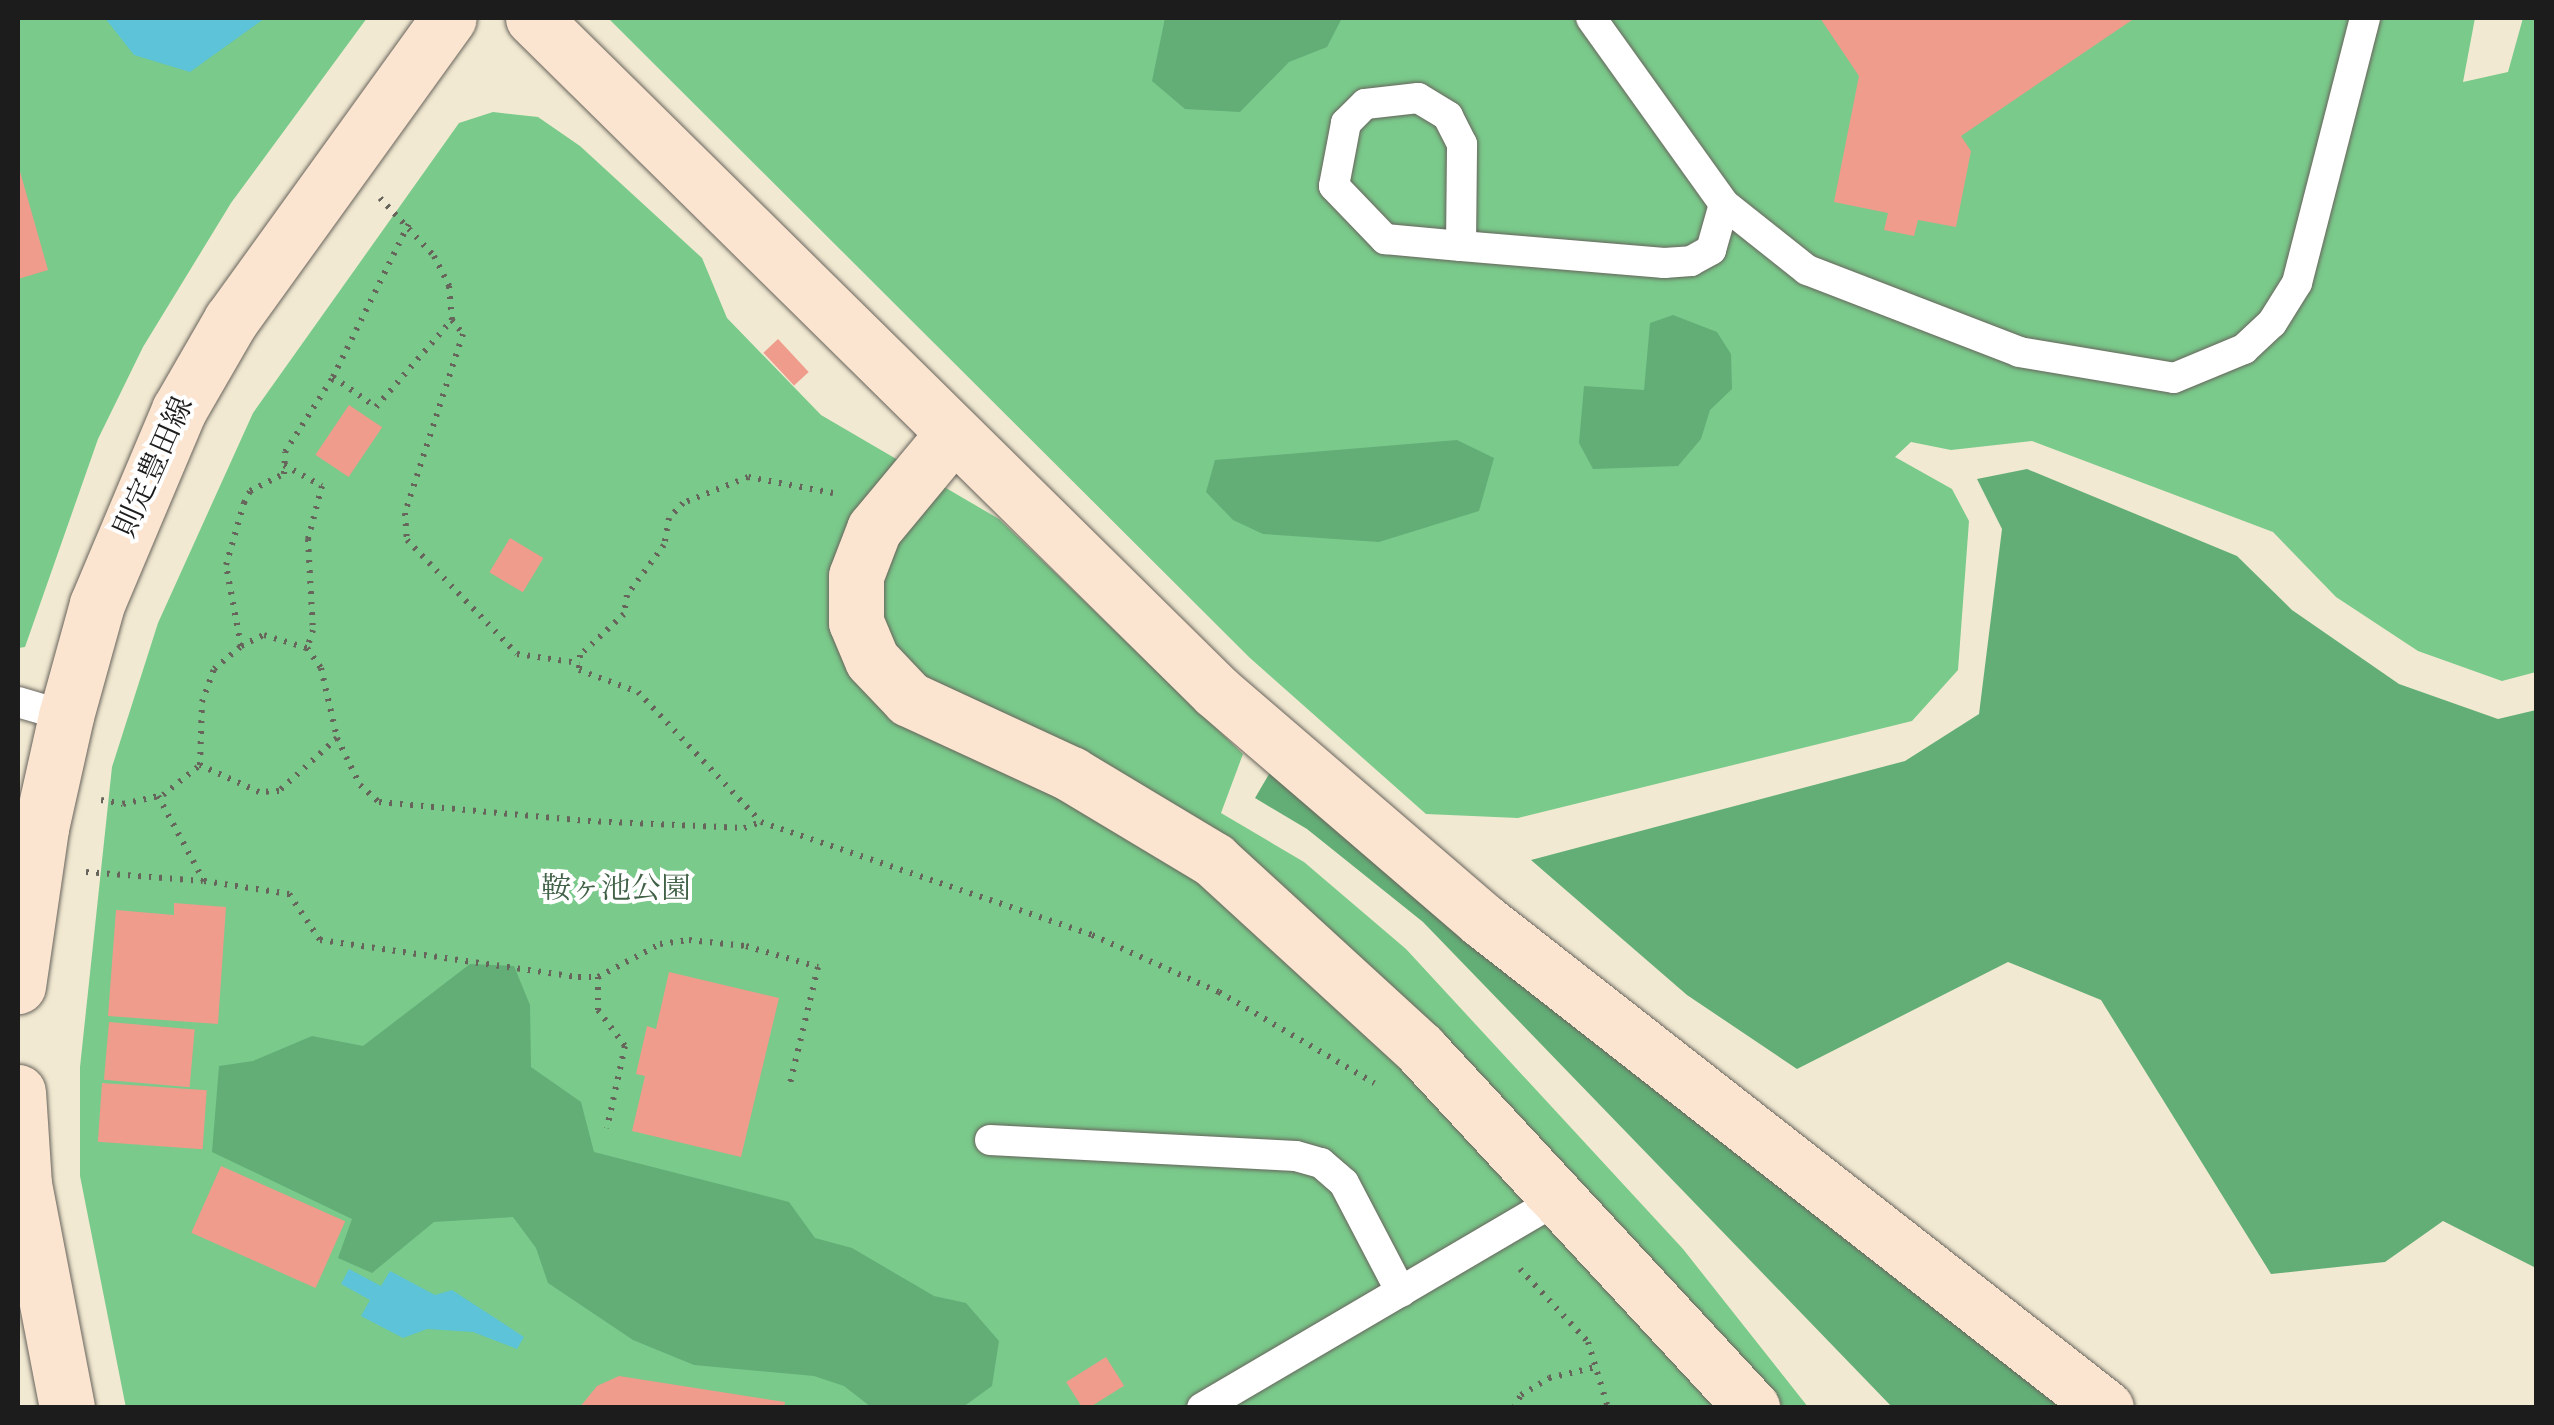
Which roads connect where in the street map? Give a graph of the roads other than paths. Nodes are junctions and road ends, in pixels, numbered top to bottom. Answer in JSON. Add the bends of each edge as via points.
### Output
{"nodes":[{"id":1,"x":449,"y":18,"type":"edge"},
{"id":2,"x":534,"y":18,"type":"edge"},
{"id":3,"x":1590,"y":18,"type":"edge"},
{"id":4,"x":2365,"y":18,"type":"edge"},
{"id":5,"x":1724,"y":204,"type":"junction"},
{"id":6,"x":1461,"y":246,"type":"junction"},
{"id":7,"x":952,"y":435,"type":"junction"},
{"id":8,"x":42,"y":709,"type":"edge"},
{"id":9,"x":18,"y":986,"type":"edge"},
{"id":10,"x":18,"y":1092,"type":"edge"},
{"id":11,"x":990,"y":1140,"type":"dead end"},
{"id":12,"x":1557,"y":1200,"type":"junction"},
{"id":13,"x":1401,"y":1292,"type":"junction"},
{"id":14,"x":63,"y":1407,"type":"edge"},
{"id":15,"x":1202,"y":1408,"type":"edge"},
{"id":16,"x":1752,"y":1408,"type":"edge"},
{"id":17,"x":2106,"y":1408,"type":"edge"}],
"edges":[{"from":1,"to":8,"type":"street","name":"則定豊田線","via":[[231,320],[178,410],[98,604]]},
{"from":2,"to":7,"type":"street"},
{"from":3,"to":5,"type":"lane"},
{"from":4,"to":5,"type":"lane","via":[[2297,283],[2272,323],[2244,349],[2174,378],[2019,352],[1807,270]]},
{"from":5,"to":6,"type":"lane","via":[[1711,250],[1691,261]]},
{"from":6,"to":6,"type":"lane","via":[[1385,239],[1334,186],[1346,123],[1366,104],[1418,98],[1448,116],[1462,144]]},
{"from":7,"to":12,"type":"street","via":[[874,529],[856,576],[856,622],[872,660],[909,698],[1071,774],[1214,860],[1420,1049]]},
{"from":7,"to":17,"type":"street","via":[[1217,692],[1482,920]]},
{"from":8,"to":9,"type":"street","name":"則定豊田線","via":[[40,828]]},
{"from":10,"to":14,"type":"street","via":[[24,1184]]},
{"from":11,"to":13,"type":"lane","via":[[1296,1156],[1321,1163],[1344,1183]]},
{"from":12,"to":13,"type":"lane"},
{"from":12,"to":16,"type":"street"},
{"from":13,"to":15,"type":"lane"}]}
